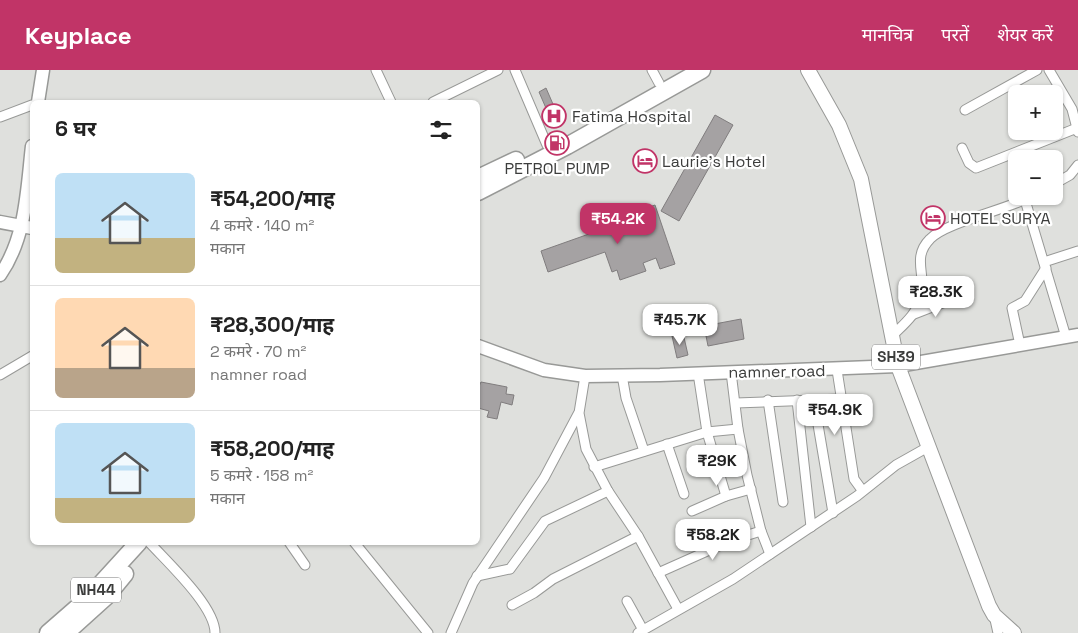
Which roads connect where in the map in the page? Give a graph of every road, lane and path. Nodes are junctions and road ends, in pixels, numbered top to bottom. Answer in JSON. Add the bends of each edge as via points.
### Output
{"nodes":[{"id":1,"x":40,"y":70,"type":"edge"},
{"id":2,"x":376,"y":70,"type":"edge"},
{"id":3,"x":498,"y":70,"type":"edge"},
{"id":4,"x":515,"y":70,"type":"edge"},
{"id":5,"x":681,"y":70,"type":"edge"},
{"id":6,"x":702,"y":70,"type":"edge"},
{"id":7,"x":808,"y":70,"type":"edge"},
{"id":8,"x":1037,"y":70,"type":"edge"},
{"id":9,"x":1050,"y":70,"type":"edge"},
{"id":10,"x":656,"y":76,"type":"edge"},
{"id":11,"x":38,"y":100,"type":"edge"},
{"id":12,"x":390,"y":100,"type":"edge"},
{"id":13,"x":438,"y":100,"type":"edge"},
{"id":14,"x":30,"y":106,"type":"edge"},
{"id":15,"x":1075,"y":107,"type":"edge"},
{"id":16,"x":965,"y":110,"type":"dead end"},
{"id":17,"x":0,"y":117,"type":"edge"},
{"id":18,"x":1078,"y":130,"type":"edge"},
{"id":19,"x":547,"y":145,"type":"junction"},
{"id":20,"x":962,"y":148,"type":"dead end"},
{"id":21,"x":1031,"y":150,"type":"edge"},
{"id":22,"x":1008,"y":159,"type":"edge"},
{"id":23,"x":1077,"y":168,"type":"edge"},
{"id":24,"x":480,"y":177,"type":"edge"},
{"id":25,"x":30,"y":178,"type":"edge"},
{"id":26,"x":1063,"y":178,"type":"edge"},
{"id":27,"x":480,"y":191,"type":"edge"},
{"id":28,"x":1010,"y":205,"type":"edge"},
{"id":29,"x":1030,"y":205,"type":"edge"},
{"id":30,"x":0,"y":222,"type":"edge"},
{"id":31,"x":27,"y":227,"type":"edge"},
{"id":32,"x":1078,"y":251,"type":"edge"},
{"id":33,"x":1045,"y":265,"type":"junction"},
{"id":34,"x":0,"y":275,"type":"edge"},
{"id":35,"x":950,"y":300,"type":"dead end"},
{"id":36,"x":914,"y":314,"type":"junction"},
{"id":37,"x":892,"y":336,"type":"junction"},
{"id":38,"x":1072,"y":336,"type":"edge"},
{"id":39,"x":1020,"y":345,"type":"junction"},
{"id":40,"x":480,"y":347,"type":"edge"},
{"id":41,"x":30,"y":357,"type":"edge"},
{"id":42,"x":898,"y":366,"type":"junction"},
{"id":43,"x":837,"y":370,"type":"junction"},
{"id":44,"x":731,"y":372,"type":"junction"},
{"id":45,"x":698,"y":373,"type":"junction"},
{"id":46,"x":0,"y":375,"type":"edge"},
{"id":47,"x":622,"y":375,"type":"junction"},
{"id":48,"x":585,"y":376,"type":"junction"},
{"id":49,"x":841,"y":399,"type":"junction"},
{"id":50,"x":768,"y":400,"type":"junction"},
{"id":51,"x":797,"y":400,"type":"junction"},
{"id":52,"x":814,"y":401,"type":"junction"},
{"id":53,"x":736,"y":402,"type":"junction"},
{"id":54,"x":579,"y":413,"type":"junction"},
{"id":55,"x":738,"y":429,"type":"junction"},
{"id":56,"x":708,"y":432,"type":"junction"},
{"id":57,"x":667,"y":444,"type":"junction"},
{"id":58,"x":928,"y":447,"type":"junction"},
{"id":59,"x":644,"y":451,"type":"junction"},
{"id":60,"x":594,"y":466,"type":"junction"},
{"id":61,"x":751,"y":489,"type":"junction"},
{"id":62,"x":862,"y":490,"type":"junction"},
{"id":63,"x":608,"y":491,"type":"junction"},
{"id":64,"x":684,"y":494,"type":"dead end"},
{"id":65,"x":726,"y":496,"type":"junction"},
{"id":66,"x":783,"y":502,"type":"dead end"},
{"id":67,"x":692,"y":511,"type":"dead end"},
{"id":68,"x":833,"y":513,"type":"junction"},
{"id":69,"x":811,"y":527,"type":"junction"},
{"id":70,"x":761,"y":531,"type":"junction"},
{"id":71,"x":638,"y":536,"type":"junction"},
{"id":72,"x":136,"y":545,"type":"edge"},
{"id":73,"x":147,"y":545,"type":"edge"},
{"id":74,"x":152,"y":545,"type":"edge"},
{"id":75,"x":291,"y":545,"type":"edge"},
{"id":76,"x":356,"y":545,"type":"edge"},
{"id":77,"x":770,"y":554,"type":"junction"},
{"id":78,"x":305,"y":565,"type":"dead end"},
{"id":79,"x":658,"y":573,"type":"junction"},
{"id":80,"x":477,"y":576,"type":"junction"},
{"id":81,"x":626,"y":601,"type":"dead end"},
{"id":82,"x":512,"y":605,"type":"dead end"},
{"id":83,"x":678,"y":609,"type":"junction"},
{"id":84,"x":994,"y":615,"type":"junction"},
{"id":85,"x":640,"y":632,"type":"edge"},
{"id":86,"x":48,"y":633,"type":"edge"},
{"id":87,"x":66,"y":633,"type":"edge"},
{"id":88,"x":215,"y":633,"type":"edge"},
{"id":89,"x":428,"y":633,"type":"edge"},
{"id":90,"x":452,"y":633,"type":"edge"},
{"id":91,"x":998,"y":633,"type":"edge"},
{"id":92,"x":1014,"y":633,"type":"edge"}],
"edges":[{"from":1,"to":11,"type":"main road"},
{"from":2,"to":12,"type":"street"},
{"from":3,"to":13,"type":"street"},
{"from":4,"to":19,"type":"street"},
{"from":5,"to":10,"type":"highway"},
{"from":6,"to":27,"type":"highway","via":[[568,146]]},
{"from":7,"to":37,"type":"main road","number":"SH39","via":[[839,125],[861,179]]},
{"from":8,"to":16,"type":"street"},
{"from":9,"to":15,"type":"street"},
{"from":10,"to":19,"type":"highway","via":[[590,125]]},
{"from":14,"to":17,"type":"street"},
{"from":15,"to":18,"type":"street"},
{"from":18,"to":21,"type":"street"},
{"from":19,"to":24,"type":"highway"},
{"from":20,"to":22,"type":"street","via":[[976,168]]},
{"from":23,"to":26,"type":"street"},
{"from":25,"to":31,"type":"main road"},
{"from":28,"to":36,"type":"street","via":[[930,239],[920,254],[922,293]]},
{"from":29,"to":33,"type":"street"},
{"from":30,"to":31,"type":"main road"},
{"from":31,"to":34,"type":"main road"},
{"from":32,"to":33,"type":"street"},
{"from":33,"to":38,"type":"street"},
{"from":33,"to":39,"type":"street","via":[[1025,301],[1012,308]]},
{"from":35,"to":36,"type":"street"},
{"from":36,"to":37,"type":"street"},
{"from":37,"to":42,"type":"main road","number":"SH39"},
{"from":38,"to":39,"type":"main road","name":"namner road"},
{"from":39,"to":42,"type":"main road","name":"namner road"},
{"from":40,"to":48,"type":"main road","name":"namner road","via":[[544,370]]},
{"from":41,"to":46,"type":"street"},
{"from":42,"to":43,"type":"main road","name":"namner road"},
{"from":42,"to":58,"type":"main road","number":"SH39"},
{"from":43,"to":44,"type":"main road","name":"namner road"},
{"from":43,"to":49,"type":"street"},
{"from":44,"to":45,"type":"main road","name":"namner road"},
{"from":44,"to":53,"type":"street"},
{"from":45,"to":47,"type":"main road","name":"namner road"},
{"from":45,"to":56,"type":"street"},
{"from":47,"to":48,"type":"main road","name":"namner road"},
{"from":47,"to":59,"type":"street","via":[[626,398]]},
{"from":48,"to":54,"type":"street"},
{"from":49,"to":52,"type":"street"},
{"from":49,"to":62,"type":"street","via":[[854,479]]},
{"from":50,"to":51,"type":"street"},
{"from":50,"to":53,"type":"street"},
{"from":50,"to":66,"type":"street"},
{"from":51,"to":52,"type":"street"},
{"from":51,"to":69,"type":"street"},
{"from":52,"to":68,"type":"street"},
{"from":53,"to":55,"type":"street"},
{"from":54,"to":60,"type":"street","via":[[584,441]]},
{"from":54,"to":80,"type":"street","via":[[544,478]]},
{"from":55,"to":56,"type":"street"},
{"from":55,"to":61,"type":"street"},
{"from":56,"to":57,"type":"street"},
{"from":56,"to":65,"type":"street"},
{"from":57,"to":59,"type":"street"},
{"from":57,"to":64,"type":"street"},
{"from":58,"to":62,"type":"street","via":[[896,464]]},
{"from":58,"to":84,"type":"main road","number":"SH39"},
{"from":59,"to":60,"type":"street"},
{"from":60,"to":63,"type":"street"},
{"from":61,"to":65,"type":"street"},
{"from":61,"to":70,"type":"street"},
{"from":62,"to":68,"type":"street"},
{"from":63,"to":71,"type":"street"},
{"from":63,"to":80,"type":"street","via":[[543,523],[510,569]]},
{"from":65,"to":67,"type":"street"},
{"from":68,"to":69,"type":"street"},
{"from":69,"to":77,"type":"street"},
{"from":70,"to":77,"type":"street"},
{"from":70,"to":79,"type":"street","via":[[732,540]]},
{"from":71,"to":79,"type":"street"},
{"from":71,"to":82,"type":"street","via":[[553,579]]},
{"from":72,"to":86,"type":"highway","number":"NH44","via":[[87,599]]},
{"from":73,"to":87,"type":"highway","number":"NH44","via":[[107,596]]},
{"from":74,"to":88,"type":"street","via":[[207,607],[214,620]]},
{"from":75,"to":78,"type":"street"},
{"from":76,"to":89,"type":"street"},
{"from":77,"to":83,"type":"street"},
{"from":79,"to":83,"type":"street"},
{"from":80,"to":90,"type":"street"},
{"from":81,"to":85,"type":"street"},
{"from":83,"to":85,"type":"street"},
{"from":84,"to":91,"type":"street"},
{"from":84,"to":92,"type":"main road","number":"SH39"}]}
